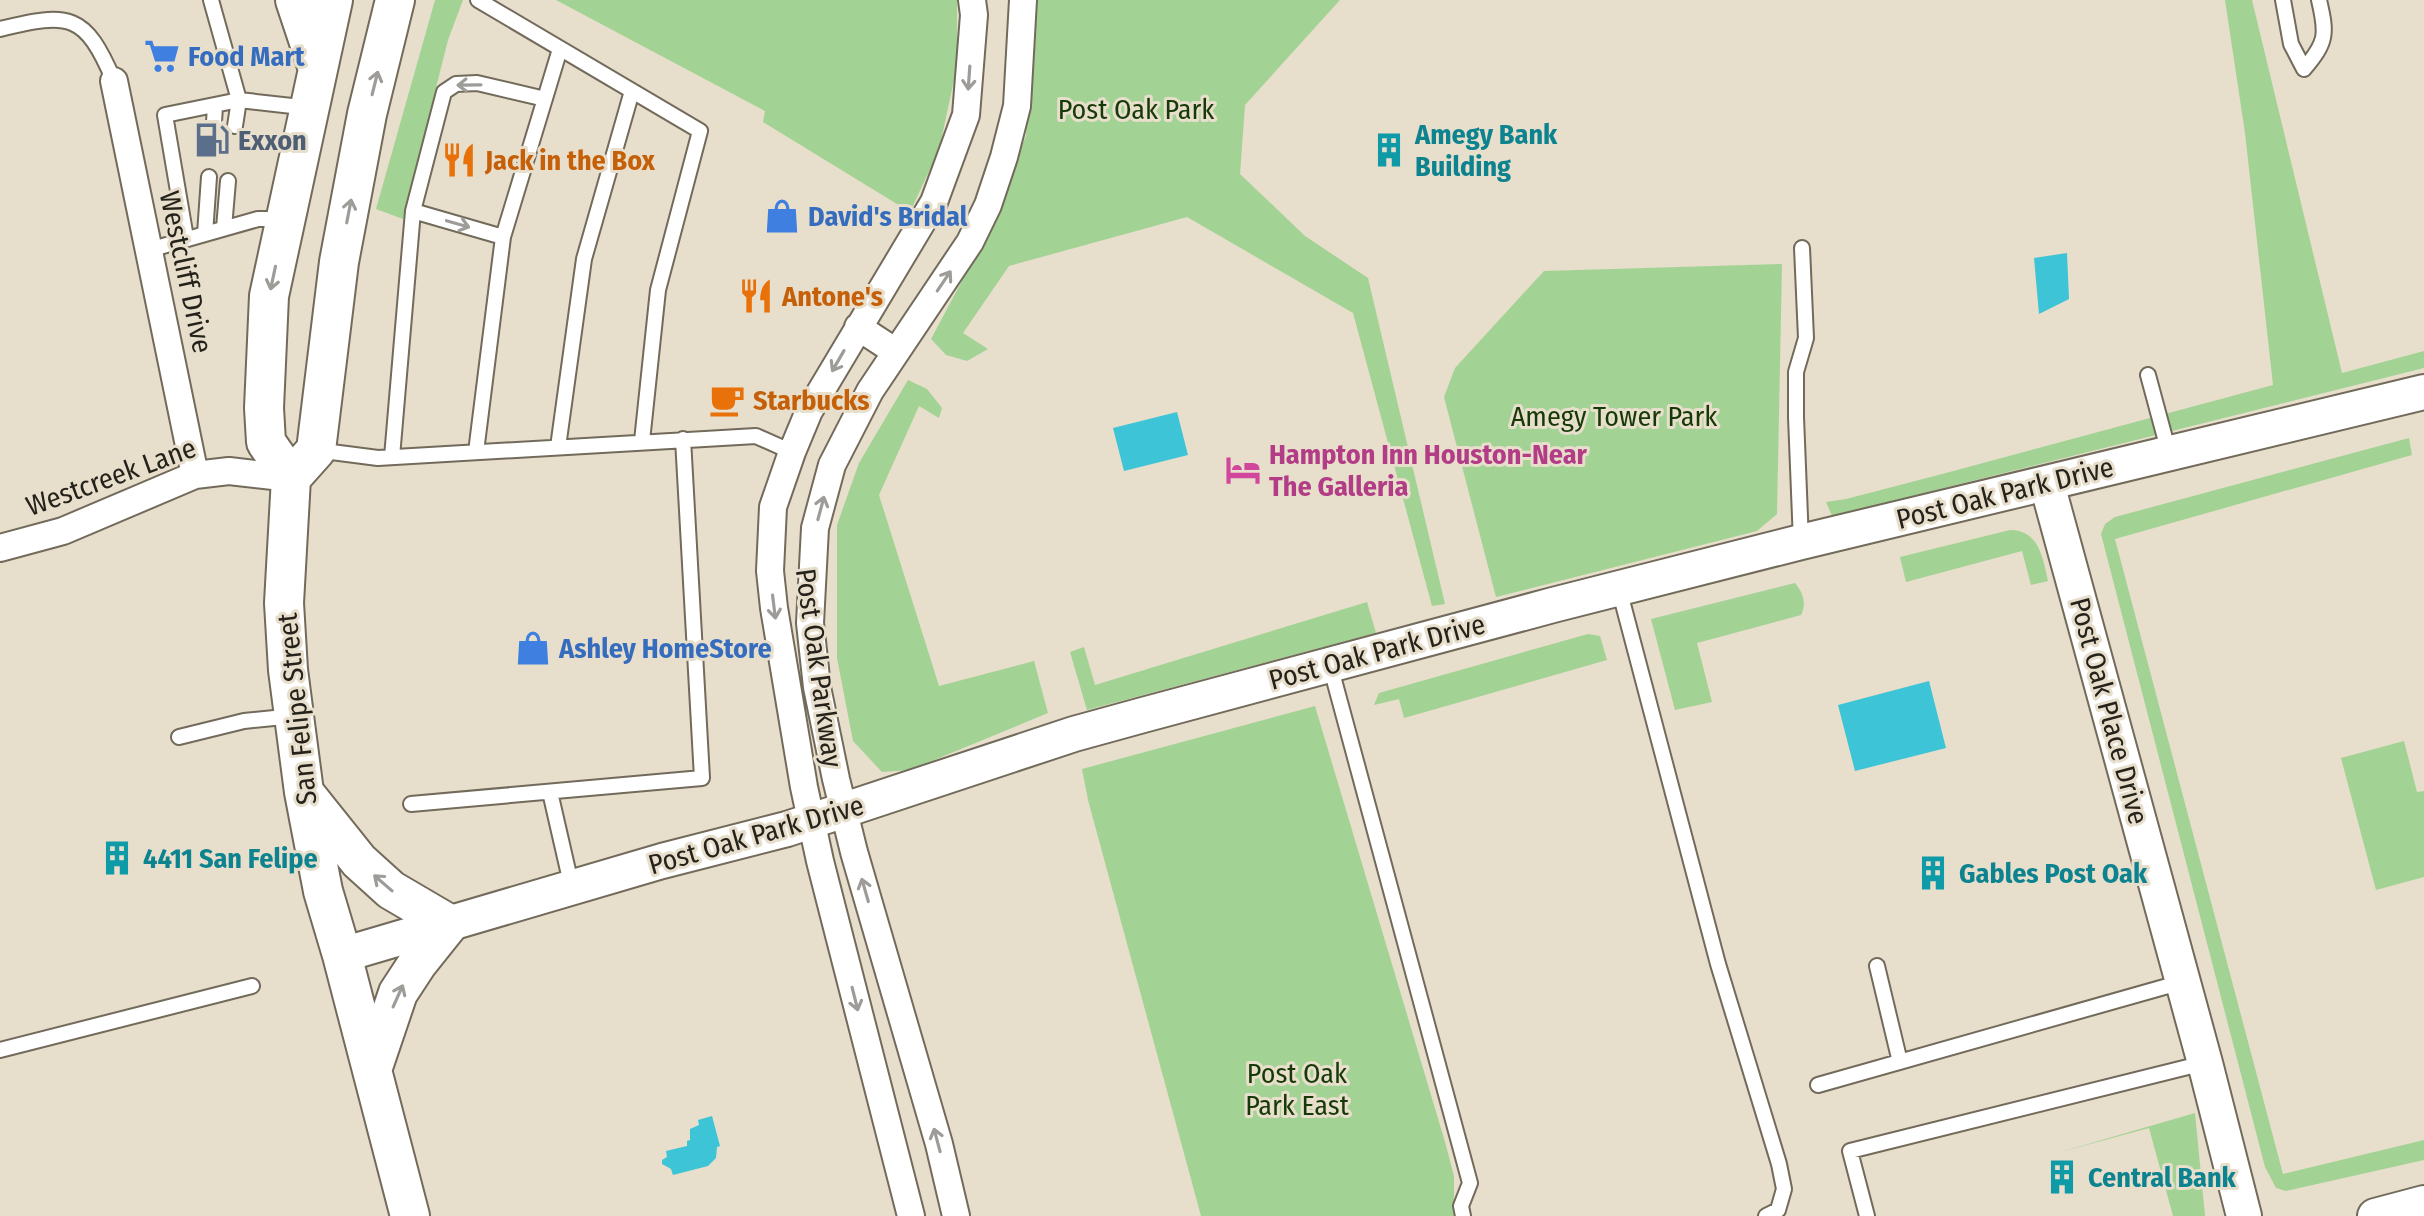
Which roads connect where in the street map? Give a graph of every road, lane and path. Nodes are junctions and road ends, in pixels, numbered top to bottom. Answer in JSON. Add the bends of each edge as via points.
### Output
{"nodes":[{"id":1,"x":211,"y":0,"type":"edge"},
{"id":2,"x":295,"y":0,"type":"edge"},
{"id":3,"x":333,"y":0,"type":"edge"},
{"id":4,"x":395,"y":0,"type":"edge"},
{"id":5,"x":478,"y":0,"type":"edge"},
{"id":6,"x":972,"y":0,"type":"edge"},
{"id":7,"x":1023,"y":0,"type":"edge"},
{"id":8,"x":2283,"y":0,"type":"edge"},
{"id":9,"x":2319,"y":0,"type":"edge"},
{"id":10,"x":0,"y":29,"type":"edge"},
{"id":11,"x":560,"y":49,"type":"junction"},
{"id":12,"x":318,"y":70,"type":"junction"},
{"id":13,"x":114,"y":81,"type":"joint"},
{"id":14,"x":632,"y":91,"type":"junction"},
{"id":15,"x":545,"y":99,"type":"junction"},
{"id":16,"x":239,"y":100,"type":"junction"},
{"id":17,"x":215,"y":106,"type":"junction"},
{"id":18,"x":310,"y":108,"type":"junction"},
{"id":19,"x":214,"y":122,"type":"dead end"},
{"id":20,"x":235,"y":126,"type":"dead end"},
{"id":21,"x":209,"y":177,"type":"dead end"},
{"id":22,"x":228,"y":181,"type":"dead end"},
{"id":23,"x":413,"y":211,"type":"junction"},
{"id":24,"x":286,"y":219,"type":"junction"},
{"id":25,"x":224,"y":228,"type":"junction"},
{"id":26,"x":205,"y":234,"type":"junction"},
{"id":27,"x":503,"y":237,"type":"junction"},
{"id":28,"x":186,"y":238,"type":"junction"},
{"id":29,"x":1802,"y":248,"type":"dead end"},
{"id":30,"x":149,"y":250,"type":"junction"},
{"id":31,"x":858,"y":327,"type":"junction"},
{"id":32,"x":896,"y":352,"type":"junction"},
{"id":33,"x":2148,"y":375,"type":"dead end"},
{"id":34,"x":2424,"y":392,"type":"edge"},
{"id":35,"x":683,"y":439,"type":"junction"},
{"id":36,"x":642,"y":441,"type":"junction"},
{"id":37,"x":558,"y":447,"type":"junction"},
{"id":38,"x":476,"y":452,"type":"junction"},
{"id":39,"x":792,"y":452,"type":"junction"},
{"id":40,"x":2169,"y":453,"type":"junction"},
{"id":41,"x":392,"y":457,"type":"junction"},
{"id":42,"x":304,"y":464,"type":"junction"},
{"id":43,"x":195,"y":475,"type":"junction"},
{"id":44,"x":2047,"y":484,"type":"junction"},
{"id":45,"x":1801,"y":542,"type":"junction"},
{"id":46,"x":0,"y":548,"type":"edge"},
{"id":47,"x":1619,"y":589,"type":"junction"},
{"id":48,"x":1330,"y":665,"type":"junction"},
{"id":49,"x":294,"y":716,"type":"junction"},
{"id":50,"x":179,"y":737,"type":"dead end"},
{"id":51,"x":304,"y":792,"type":"junction"},
{"id":52,"x":550,"y":792,"type":"junction"},
{"id":53,"x":411,"y":804,"type":"dead end"},
{"id":54,"x":844,"y":812,"type":"junction"},
{"id":55,"x":811,"y":821,"type":"junction"},
{"id":56,"x":572,"y":888,"type":"junction"},
{"id":57,"x":449,"y":924,"type":"junction"},
{"id":58,"x":342,"y":955,"type":"junction"},
{"id":59,"x":1877,"y":966,"type":"dead end"},
{"id":60,"x":2182,"y":982,"type":"junction"},
{"id":61,"x":252,"y":986,"type":"dead end"},
{"id":62,"x":0,"y":1050,"type":"edge"},
{"id":63,"x":1900,"y":1062,"type":"junction"},
{"id":64,"x":2205,"y":1063,"type":"junction"},
{"id":65,"x":372,"y":1070,"type":"junction"},
{"id":66,"x":1818,"y":1085,"type":"dead end"},
{"id":67,"x":2424,"y":1203,"type":"edge"},
{"id":68,"x":410,"y":1216,"type":"edge"},
{"id":69,"x":911,"y":1216,"type":"edge"},
{"id":70,"x":956,"y":1216,"type":"edge"},
{"id":71,"x":1463,"y":1216,"type":"edge"},
{"id":72,"x":1766,"y":1216,"type":"edge"},
{"id":73,"x":1867,"y":1216,"type":"edge"},
{"id":74,"x":2244,"y":1216,"type":"edge"},
{"id":75,"x":2375,"y":1216,"type":"edge"}],
"edges":[{"from":1,"to":16,"type":"lane"},
{"from":2,"to":12,"type":"main road"},
{"from":3,"to":12,"type":"main road"},
{"from":42,"to":4,"type":"main road","name":"San Felipe Street","one_way":true,"via":[[367,114]]},
{"from":5,"to":11,"type":"lane"},
{"from":6,"to":31,"type":"street","name":"Post Oak Parkway","one_way":true,"via":[[966,115],[934,202]]},
{"from":32,"to":7,"type":"street","name":"Post Oak Parkway","one_way":true,"via":[[970,242],[988,205],[1017,106]]},
{"from":8,"to":9,"type":"lane","via":[[2291,44],[2304,69],[2318,52],[2325,27]]},
{"from":10,"to":13,"type":"lane","via":[[36,20],[75,23],[100,48]]},
{"from":11,"to":14,"type":"lane"},
{"from":11,"to":15,"type":"lane"},
{"from":12,"to":18,"type":"main road"},
{"from":13,"to":30,"type":"street","name":"Westcliff Drive"},
{"from":14,"to":36,"type":"lane","via":[[700,131],[658,290]]},
{"from":14,"to":37,"type":"lane","via":[[584,259]]},
{"from":15,"to":23,"type":"lane","one_way":true,"via":[[477,83],[456,84],[444,92]]},
{"from":15,"to":27,"type":"lane"},
{"from":16,"to":17,"type":"lane"},
{"from":16,"to":18,"type":"lane"},
{"from":16,"to":20,"type":"lane"},
{"from":17,"to":19,"type":"lane"},
{"from":17,"to":28,"type":"lane","via":[[165,115]]},
{"from":18,"to":24,"type":"main road"},
{"from":21,"to":26,"type":"lane"},
{"from":22,"to":25,"type":"lane"},
{"from":23,"to":27,"type":"lane","one_way":true},
{"from":23,"to":41,"type":"lane"},
{"from":24,"to":25,"type":"lane","via":[[258,219]]},
{"from":24,"to":42,"type":"main road","one_way":true,"via":[[269,296],[266,442]]},
{"from":25,"to":26,"type":"lane"},
{"from":26,"to":28,"type":"lane"},
{"from":27,"to":38,"type":"lane"},
{"from":28,"to":30,"type":"lane"},
{"from":29,"to":45,"type":"lane","via":[[1806,338],[1796,372]]},
{"from":30,"to":43,"type":"street","name":"Westcliff Drive"},
{"from":31,"to":32,"type":"street"},
{"from":31,"to":39,"type":"street","name":"Post Oak Parkway","one_way":true,"via":[[809,411]]},
{"from":54,"to":32,"type":"street","name":"Post Oak Parkway","one_way":true,"via":[[817,687],[810,623],[815,528],[832,465]]},
{"from":33,"to":40,"type":"lane"},
{"from":34,"to":40,"type":"street","name":"Post Oak Park Drive"},
{"from":35,"to":36,"type":"lane"},
{"from":35,"to":39,"type":"lane","via":[[756,436]]},
{"from":35,"to":52,"type":"lane","via":[[702,778]]},
{"from":36,"to":37,"type":"lane"},
{"from":37,"to":38,"type":"lane"},
{"from":38,"to":41,"type":"lane"},
{"from":39,"to":55,"type":"street","name":"Post Oak Parkway","one_way":true,"via":[[773,507],[770,571]]},
{"from":40,"to":44,"type":"street","name":"Post Oak Park Drive"},
{"from":41,"to":42,"type":"lane"},
{"from":42,"to":43,"type":"street","name":"Westcreek Lane"},
{"from":42,"to":49,"type":"main road","name":"San Felipe Street","via":[[284,603]]},
{"from":43,"to":46,"type":"street","name":"Westcreek Lane","via":[[63,531]]},
{"from":44,"to":45,"type":"street","name":"Post Oak Park Drive"},
{"from":44,"to":60,"type":"street","name":"Post Oak Place Drive"},
{"from":45,"to":47,"type":"street","name":"Post Oak Park Drive"},
{"from":47,"to":48,"type":"street","name":"Post Oak Park Drive"},
{"from":47,"to":72,"type":"lane","via":[[1784,1189],[1778,1210]]},
{"from":48,"to":54,"type":"street","name":"Post Oak Park Drive","via":[[1074,734]]},
{"from":48,"to":71,"type":"lane","via":[[1470,1183],[1461,1206]]},
{"from":49,"to":50,"type":"lane","via":[[244,721]]},
{"from":49,"to":51,"type":"main road","name":"San Felipe Street"},
{"from":57,"to":51,"type":"main road","one_way":true,"via":[[391,890],[359,861]]},
{"from":51,"to":58,"type":"main road","name":"San Felipe Street"},
{"from":52,"to":53,"type":"lane"},
{"from":52,"to":56,"type":"lane"},
{"from":54,"to":55,"type":"street","name":"Post Oak Park Drive"},
{"from":70,"to":54,"type":"street","name":"Post Oak Parkway","one_way":true},
{"from":55,"to":56,"type":"street","name":"Post Oak Park Drive"},
{"from":55,"to":69,"type":"street","name":"Post Oak Parkway","one_way":true},
{"from":56,"to":57,"type":"street","name":"Post Oak Park Drive"},
{"from":57,"to":58,"type":"street","name":"Post Oak Park Drive"},
{"from":65,"to":57,"type":"main road","one_way":true,"via":[[398,993]]},
{"from":58,"to":65,"type":"main road","name":"San Felipe Street"},
{"from":59,"to":63,"type":"lane"},
{"from":60,"to":63,"type":"lane"},
{"from":60,"to":64,"type":"street","name":"Post Oak Place Drive"},
{"from":61,"to":62,"type":"lane"},
{"from":63,"to":66,"type":"lane"},
{"from":64,"to":73,"type":"lane","via":[[1850,1151]]},
{"from":64,"to":74,"type":"street","name":"Post Oak Place Drive"},
{"from":65,"to":68,"type":"main road","name":"San Felipe Street"},
{"from":67,"to":75,"type":"street"}]}
